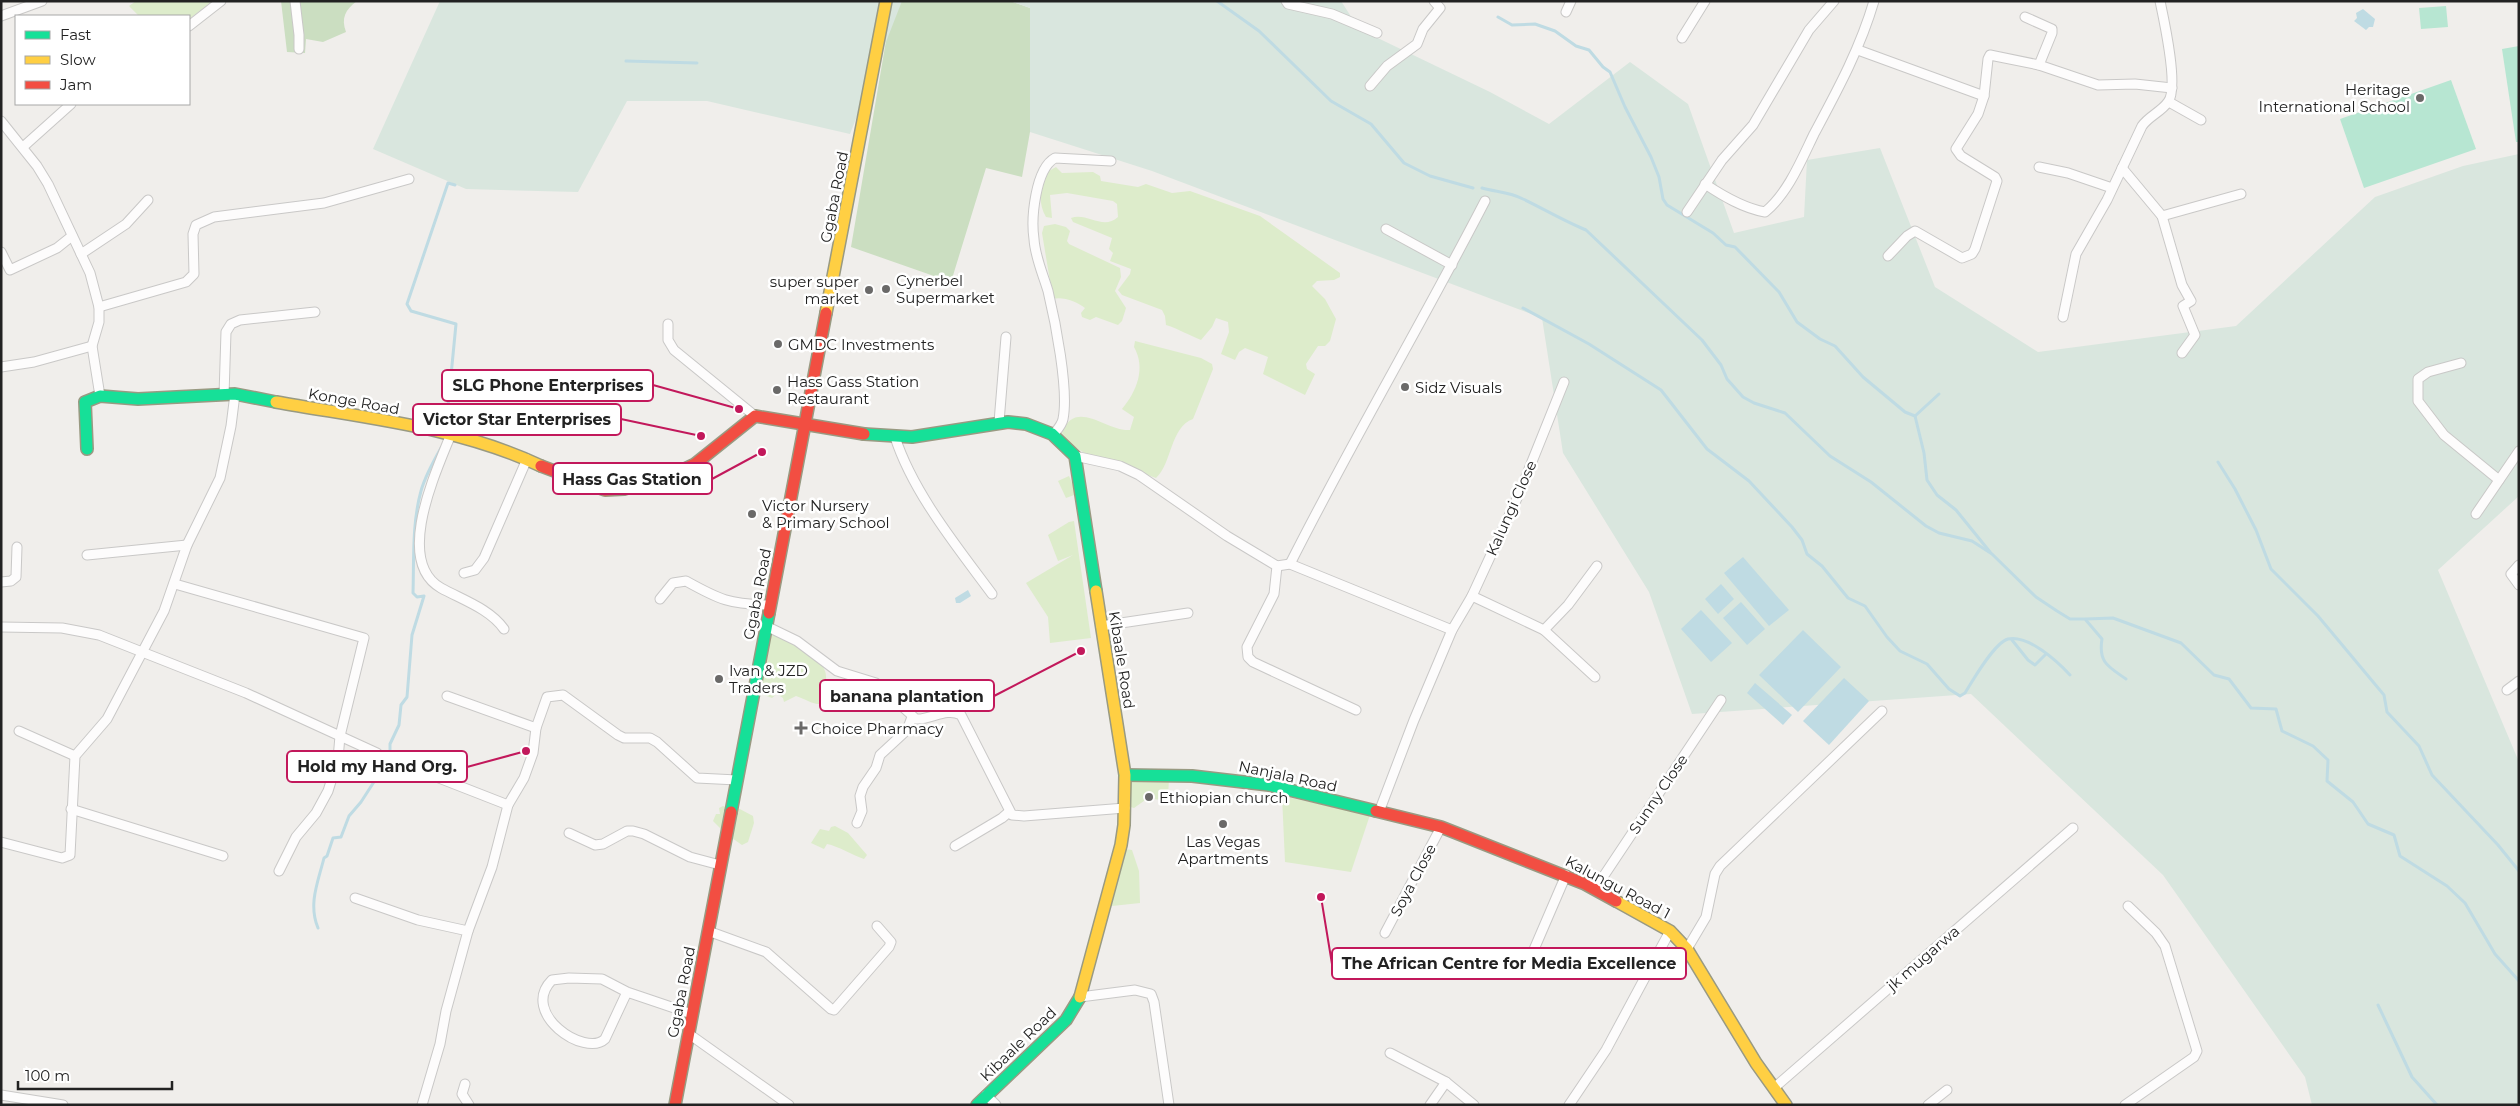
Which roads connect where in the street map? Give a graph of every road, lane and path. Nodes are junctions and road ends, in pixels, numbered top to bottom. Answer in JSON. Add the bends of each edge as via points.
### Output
{"nodes":[{"id":1,"x":42,"y":1,"type":"edge"},
{"id":2,"x":222,"y":1,"type":"edge"},
{"id":3,"x":295,"y":1,"type":"edge"},
{"id":4,"x":886,"y":1,"type":"edge"},
{"id":5,"x":1286,"y":1,"type":"edge"},
{"id":6,"x":1434,"y":1,"type":"edge"},
{"id":7,"x":1571,"y":1,"type":"edge"},
{"id":8,"x":1705,"y":1,"type":"edge"},
{"id":9,"x":1834,"y":1,"type":"edge"},
{"id":10,"x":1874,"y":1,"type":"edge"},
{"id":11,"x":2160,"y":1,"type":"edge"},
{"id":12,"x":1566,"y":12,"type":"dead end"},
{"id":13,"x":1,"y":16,"type":"edge"},
{"id":14,"x":2025,"y":17,"type":"dead end"},
{"id":15,"x":190,"y":25,"type":"edge"},
{"id":16,"x":1377,"y":33,"type":"dead end"},
{"id":17,"x":1682,"y":38,"type":"dead end"},
{"id":18,"x":299,"y":49,"type":"dead end"},
{"id":19,"x":1858,"y":50,"type":"junction"},
{"id":20,"x":2039,"y":65,"type":"junction"},
{"id":21,"x":1370,"y":86,"type":"dead end"},
{"id":22,"x":2172,"y":88,"type":"junction"},
{"id":23,"x":1984,"y":96,"type":"junction"},
{"id":24,"x":2169,"y":102,"type":"junction"},
{"id":25,"x":70,"y":105,"type":"edge"},
{"id":26,"x":2201,"y":120,"type":"dead end"},
{"id":27,"x":1,"y":121,"type":"edge"},
{"id":28,"x":23,"y":147,"type":"junction"},
{"id":29,"x":1111,"y":161,"type":"dead end"},
{"id":30,"x":2039,"y":167,"type":"dead end"},
{"id":31,"x":2122,"y":168,"type":"junction"},
{"id":32,"x":409,"y":179,"type":"dead end"},
{"id":33,"x":1705,"y":184,"type":"junction"},
{"id":34,"x":2112,"y":188,"type":"junction"},
{"id":35,"x":2242,"y":194,"type":"dead end"},
{"id":36,"x":148,"y":200,"type":"dead end"},
{"id":37,"x":1485,"y":201,"type":"dead end"},
{"id":38,"x":1687,"y":212,"type":"dead end"},
{"id":39,"x":2162,"y":216,"type":"junction"},
{"id":40,"x":1386,"y":229,"type":"dead end"},
{"id":41,"x":72,"y":236,"type":"junction"},
{"id":42,"x":1,"y":252,"type":"edge"},
{"id":43,"x":81,"y":254,"type":"junction"},
{"id":44,"x":1888,"y":256,"type":"dead end"},
{"id":45,"x":1452,"y":265,"type":"junction"},
{"id":46,"x":99,"y":306,"type":"junction"},
{"id":47,"x":315,"y":312,"type":"dead end"},
{"id":48,"x":2063,"y":317,"type":"dead end"},
{"id":49,"x":668,"y":324,"type":"dead end"},
{"id":50,"x":1006,"y":337,"type":"dead end"},
{"id":51,"x":92,"y":346,"type":"junction"},
{"id":52,"x":2182,"y":353,"type":"dead end"},
{"id":53,"x":2461,"y":363,"type":"dead end"},
{"id":54,"x":1,"y":367,"type":"edge"},
{"id":55,"x":1564,"y":382,"type":"dead end"},
{"id":56,"x":230,"y":394,"type":"junction"},
{"id":57,"x":100,"y":396,"type":"junction"},
{"id":58,"x":756,"y":416,"type":"junction"},
{"id":59,"x":1000,"y":422,"type":"junction"},
{"id":60,"x":807,"y":423,"type":"junction"},
{"id":61,"x":451,"y":434,"type":"junction"},
{"id":62,"x":1053,"y":435,"type":"junction"},
{"id":63,"x":895,"y":437,"type":"junction"},
{"id":64,"x":87,"y":449,"type":"dead end"},
{"id":65,"x":2519,"y":451,"type":"edge"},
{"id":66,"x":1075,"y":456,"type":"junction"},
{"id":67,"x":527,"y":459,"type":"junction"},
{"id":68,"x":2499,"y":480,"type":"junction"},
{"id":69,"x":2476,"y":514,"type":"dead end"},
{"id":70,"x":187,"y":545,"type":"junction"},
{"id":71,"x":17,"y":546,"type":"dead end"},
{"id":72,"x":87,"y":555,"type":"dead end"},
{"id":73,"x":1290,"y":564,"type":"junction"},
{"id":74,"x":2519,"y":565,"type":"edge"},
{"id":75,"x":1277,"y":566,"type":"junction"},
{"id":76,"x":1597,"y":566,"type":"dead end"},
{"id":77,"x":464,"y":573,"type":"dead end"},
{"id":78,"x":1,"y":582,"type":"edge"},
{"id":79,"x":175,"y":584,"type":"junction"},
{"id":80,"x":2519,"y":585,"type":"edge"},
{"id":81,"x":992,"y":594,"type":"dead end"},
{"id":82,"x":1472,"y":596,"type":"junction"},
{"id":83,"x":660,"y":599,"type":"dead end"},
{"id":84,"x":769,"y":605,"type":"junction"},
{"id":85,"x":1188,"y":613,"type":"dead end"},
{"id":86,"x":766,"y":626,"type":"junction"},
{"id":87,"x":1101,"y":626,"type":"junction"},
{"id":88,"x":1,"y":627,"type":"edge"},
{"id":89,"x":504,"y":629,"type":"dead end"},
{"id":90,"x":1452,"y":630,"type":"junction"},
{"id":91,"x":1544,"y":630,"type":"junction"},
{"id":92,"x":144,"y":651,"type":"junction"},
{"id":93,"x":1596,"y":676,"type":"dead end"},
{"id":94,"x":2519,"y":680,"type":"edge"},
{"id":95,"x":2507,"y":690,"type":"dead end"},
{"id":96,"x":448,"y":696,"type":"dead end"},
{"id":97,"x":1721,"y":700,"type":"dead end"},
{"id":98,"x":1356,"y":710,"type":"dead end"},
{"id":99,"x":1882,"y":711,"type":"dead end"},
{"id":100,"x":912,"y":717,"type":"junction"},
{"id":101,"x":536,"y":728,"type":"junction"},
{"id":102,"x":19,"y":731,"type":"dead end"},
{"id":103,"x":340,"y":736,"type":"junction"},
{"id":104,"x":75,"y":756,"type":"junction"},
{"id":105,"x":1125,"y":775,"type":"junction"},
{"id":106,"x":737,"y":780,"type":"junction"},
{"id":107,"x":508,"y":805,"type":"junction"},
{"id":108,"x":1125,"y":808,"type":"junction"},
{"id":109,"x":70,"y":809,"type":"junction"},
{"id":110,"x":1009,"y":812,"type":"junction"},
{"id":111,"x":1379,"y":812,"type":"junction"},
{"id":112,"x":857,"y":823,"type":"dead end"},
{"id":113,"x":1441,"y":827,"type":"junction"},
{"id":114,"x":2073,"y":828,"type":"dead end"},
{"id":115,"x":569,"y":833,"type":"dead end"},
{"id":116,"x":1,"y":842,"type":"edge"},
{"id":117,"x":955,"y":846,"type":"dead end"},
{"id":118,"x":222,"y":856,"type":"dead end"},
{"id":119,"x":720,"y":865,"type":"junction"},
{"id":120,"x":279,"y":871,"type":"dead end"},
{"id":121,"x":1566,"y":875,"type":"junction"},
{"id":122,"x":1595,"y":889,"type":"junction"},
{"id":123,"x":355,"y":898,"type":"dead end"},
{"id":124,"x":2128,"y":906,"type":"dead end"},
{"id":125,"x":877,"y":926,"type":"dead end"},
{"id":126,"x":468,"y":931,"type":"junction"},
{"id":127,"x":708,"y":931,"type":"junction"},
{"id":128,"x":1670,"y":931,"type":"junction"},
{"id":129,"x":1385,"y":933,"type":"dead end"},
{"id":130,"x":1687,"y":949,"type":"junction"},
{"id":131,"x":1529,"y":961,"type":"dead end"},
{"id":132,"x":628,"y":992,"type":"junction"},
{"id":133,"x":1080,"y":997,"type":"junction"},
{"id":134,"x":692,"y":1014,"type":"junction"},
{"id":135,"x":688,"y":1034,"type":"junction"},
{"id":136,"x":1390,"y":1053,"type":"dead end"},
{"id":137,"x":1446,"y":1082,"type":"junction"},
{"id":138,"x":465,"y":1084,"type":"dead end"},
{"id":139,"x":1774,"y":1088,"type":"junction"},
{"id":140,"x":1947,"y":1090,"type":"dead end"},
{"id":141,"x":1,"y":1094,"type":"edge"},
{"id":142,"x":986,"y":1095,"type":"junction"},
{"id":143,"x":63,"y":1105,"type":"edge"},
{"id":144,"x":422,"y":1105,"type":"edge"},
{"id":145,"x":469,"y":1105,"type":"edge"},
{"id":146,"x":675,"y":1105,"type":"edge"},
{"id":147,"x":789,"y":1105,"type":"edge"},
{"id":148,"x":977,"y":1105,"type":"edge"},
{"id":149,"x":996,"y":1105,"type":"edge"},
{"id":150,"x":1169,"y":1105,"type":"edge"},
{"id":151,"x":1430,"y":1105,"type":"edge"},
{"id":152,"x":1474,"y":1105,"type":"edge"},
{"id":153,"x":1569,"y":1105,"type":"edge"},
{"id":154,"x":1786,"y":1105,"type":"edge"},
{"id":155,"x":1928,"y":1105,"type":"edge"},
{"id":156,"x":2125,"y":1105,"type":"edge"}],
"edges":[{"from":1,"to":13,"type":"street"},
{"from":2,"to":15,"type":"street"},
{"from":3,"to":18,"type":"street"},
{"from":4,"to":60,"type":"street","name":"Ggaba Road"},
{"from":5,"to":16,"type":"street","via":[[1332,14]]},
{"from":6,"to":21,"type":"street","via":[[1440,8],[1417,44],[1387,66]]},
{"from":7,"to":12,"type":"street"},
{"from":8,"to":17,"type":"street"},
{"from":9,"to":33,"type":"street","via":[[1809,30],[1753,125]]},
{"from":10,"to":19,"type":"street"},
{"from":11,"to":22,"type":"street","via":[[2170,54]]},
{"from":14,"to":20,"type":"street","via":[[2052,29]]},
{"from":19,"to":23,"type":"street"},
{"from":19,"to":33,"type":"street","via":[[1805,153],[1775,203],[1765,212],[1730,200]]},
{"from":20,"to":22,"type":"street","via":[[2098,85]]},
{"from":20,"to":23,"type":"street","via":[[1990,55]]},
{"from":22,"to":24,"type":"street"},
{"from":23,"to":44,"type":"street","via":[[1978,114],[1956,149],[1961,156],[1996,177],[1997,181],[1972,254],[1962,258],[1915,231]]},
{"from":24,"to":26,"type":"street"},
{"from":24,"to":31,"type":"street","via":[[2147,118]]},
{"from":25,"to":28,"type":"street"},
{"from":27,"to":28,"type":"street"},
{"from":28,"to":41,"type":"street","via":[[48,184]]},
{"from":29,"to":62,"type":"street","via":[[1055,158],[1049,161],[1037,186],[1033,239],[1048,292],[1064,399],[1063,420]]},
{"from":30,"to":34,"type":"street"},
{"from":31,"to":34,"type":"street"},
{"from":31,"to":39,"type":"street"},
{"from":32,"to":46,"type":"street","via":[[324,203],[214,217],[196,225],[193,234],[194,274],[186,282]]},
{"from":33,"to":38,"type":"street"},
{"from":34,"to":48,"type":"street","via":[[2076,254]]},
{"from":35,"to":39,"type":"street"},
{"from":36,"to":43,"type":"street","via":[[126,224]]},
{"from":37,"to":45,"type":"street"},
{"from":39,"to":52,"type":"street","via":[[2182,285],[2192,301],[2183,306],[2195,335]]},
{"from":40,"to":45,"type":"street"},
{"from":41,"to":42,"type":"street","via":[[57,248],[10,270]]},
{"from":41,"to":43,"type":"street"},
{"from":43,"to":46,"type":"street"},
{"from":45,"to":73,"type":"street","via":[[1335,474]]},
{"from":46,"to":51,"type":"street","via":[[99,322]]},
{"from":47,"to":56,"type":"street","via":[[240,320],[231,324],[226,332]]},
{"from":49,"to":58,"type":"street","via":[[668,340],[674,350]]},
{"from":50,"to":59,"type":"street"},
{"from":51,"to":54,"type":"street","via":[[34,362]]},
{"from":51,"to":57,"type":"street"},
{"from":53,"to":68,"type":"street","via":[[2428,372],[2418,379],[2418,401],[2444,435]]},
{"from":55,"to":82,"type":"street","name":"Kalungi Close","via":[[1519,494]]},
{"from":56,"to":57,"type":"street","name":"Konge Road","via":[[138,399]]},
{"from":56,"to":61,"type":"street","name":"Konge Road"},
{"from":56,"to":70,"type":"street","via":[[231,426],[220,478]]},
{"from":57,"to":64,"type":"street","via":[[85,402]]},
{"from":58,"to":60,"type":"street"},
{"from":58,"to":67,"type":"street","name":"Konge Road","via":[[695,464],[624,489],[596,488]]},
{"from":59,"to":62,"type":"street","via":[[1032,426]]},
{"from":59,"to":63,"type":"street","via":[[928,437]]},
{"from":60,"to":63,"type":"street"},
{"from":60,"to":84,"type":"street","name":"Ggaba Road"},
{"from":61,"to":67,"type":"street","name":"Konge Road"},
{"from":61,"to":89,"type":"street","via":[[425,503],[419,546],[422,566],[435,584],[489,613]]},
{"from":62,"to":66,"type":"street"},
{"from":63,"to":81,"type":"street","via":[[921,491],[950,538]]},
{"from":65,"to":68,"type":"street"},
{"from":66,"to":75,"type":"street","via":[[1120,466],[1139,475]]},
{"from":66,"to":87,"type":"street","name":"Kibaale Road"},
{"from":67,"to":77,"type":"street","via":[[484,558],[475,570]]},
{"from":68,"to":69,"type":"street"},
{"from":70,"to":72,"type":"street"},
{"from":70,"to":79,"type":"street"},
{"from":71,"to":78,"type":"street","via":[[16,577]]},
{"from":73,"to":75,"type":"street"},
{"from":73,"to":90,"type":"street"},
{"from":74,"to":80,"type":"street","via":[[2511,574]]},
{"from":75,"to":98,"type":"street","via":[[1274,594],[1248,647],[1248,657]]},
{"from":76,"to":91,"type":"street","via":[[1568,605]]},
{"from":79,"to":92,"type":"street"},
{"from":79,"to":103,"type":"street","via":[[364,638]]},
{"from":82,"to":90,"type":"street","name":"Kalungi Close"},
{"from":82,"to":91,"type":"street"},
{"from":83,"to":84,"type":"street","via":[[673,583],[686,581],[728,602]]},
{"from":84,"to":86,"type":"street","name":"Ggaba Road"},
{"from":85,"to":87,"type":"street"},
{"from":86,"to":100,"type":"street","via":[[797,640],[838,671],[876,683]]},
{"from":86,"to":106,"type":"street","name":"Ggaba Road"},
{"from":87,"to":105,"type":"street","name":"Kibaale Road"},
{"from":88,"to":92,"type":"street","via":[[81,631]]},
{"from":90,"to":111,"type":"street","name":"Kalungi Close"},
{"from":91,"to":93,"type":"street"},
{"from":92,"to":103,"type":"street"},
{"from":92,"to":104,"type":"street","via":[[102,726]]},
{"from":94,"to":95,"type":"street"},
{"from":96,"to":101,"type":"street"},
{"from":97,"to":122,"type":"street","name":"Sunny Close"},
{"from":99,"to":130,"type":"street","via":[[1720,866],[1715,874],[1706,917]]},
{"from":100,"to":110,"type":"street","via":[[923,719],[948,712],[961,715]]},
{"from":100,"to":112,"type":"street","via":[[907,730],[880,754],[876,768],[863,787],[860,796],[862,810]]},
{"from":101,"to":106,"type":"street","via":[[547,697],[563,695],[624,738],[650,738],[657,742],[692,776]]},
{"from":101,"to":107,"type":"street","via":[[533,753],[524,778]]},
{"from":102,"to":104,"type":"street"},
{"from":103,"to":107,"type":"street","via":[[380,755],[386,770],[403,764]]},
{"from":103,"to":120,"type":"street","via":[[338,759],[325,799],[296,838]]},
{"from":104,"to":109,"type":"street"},
{"from":105,"to":108,"type":"street","name":"Kibaale Road"},
{"from":105,"to":111,"type":"street","name":"Nanjala Road","via":[[1236,779],[1269,784]]},
{"from":106,"to":119,"type":"street","name":"Ggaba Road"},
{"from":107,"to":126,"type":"street","via":[[492,867]]},
{"from":108,"to":110,"type":"street","via":[[1016,817]]},
{"from":108,"to":133,"type":"street","name":"Kibaale Road","via":[[1121,845]]},
{"from":109,"to":116,"type":"street","via":[[70,852],[66,858]]},
{"from":109,"to":118,"type":"street"},
{"from":110,"to":117,"type":"street"},
{"from":111,"to":113,"type":"street","name":"Nanjala Road"},
{"from":113,"to":121,"type":"street","name":"Kalungu Road 1"},
{"from":113,"to":129,"type":"street","name":"Soya Close"},
{"from":114,"to":139,"type":"street","name":"jk mugarwa"},
{"from":115,"to":119,"type":"street","via":[[595,845],[633,831],[690,858]]},
{"from":119,"to":127,"type":"street","name":"Ggaba Road"},
{"from":121,"to":122,"type":"street","name":"Kalungu Road 1"},
{"from":121,"to":131,"type":"street"},
{"from":122,"to":128,"type":"street","name":"Kalungu Road 1"},
{"from":123,"to":126,"type":"street","via":[[418,920]]},
{"from":124,"to":156,"type":"street","via":[[2165,946],[2197,1051],[2194,1057]]},
{"from":125,"to":127,"type":"street","via":[[891,942],[889,947],[834,1010],[766,952]]},
{"from":126,"to":144,"type":"street"},
{"from":127,"to":134,"type":"street","name":"Ggaba Road"},
{"from":128,"to":130,"type":"street","name":"Kalungu Road 1"},
{"from":128,"to":153,"type":"street","via":[[1606,1050]]},
{"from":130,"to":139,"type":"street","name":"Kalungu Road 1"},
{"from":132,"to":132,"type":"street","via":[[605,1039],[599,1044],[589,1044],[563,1032],[543,1008],[548,984],[561,978],[602,979]]},
{"from":132,"to":134,"type":"street"},
{"from":133,"to":142,"type":"street","name":"Kibaale Road","via":[[1066,1020]]},
{"from":133,"to":150,"type":"street","via":[[1135,990],[1151,994]]},
{"from":134,"to":135,"type":"street","name":"Ggaba Road"},
{"from":135,"to":146,"type":"street","name":"Ggaba Road"},
{"from":135,"to":147,"type":"street"},
{"from":136,"to":137,"type":"street"},
{"from":137,"to":151,"type":"street"},
{"from":137,"to":152,"type":"street"},
{"from":138,"to":145,"type":"street","via":[[462,1094]]},
{"from":139,"to":154,"type":"street","name":"Kalungu Road 1"},
{"from":140,"to":155,"type":"street"},
{"from":141,"to":143,"type":"street"},
{"from":142,"to":148,"type":"street","name":"Kibaale Road"},
{"from":142,"to":149,"type":"street"}]}
